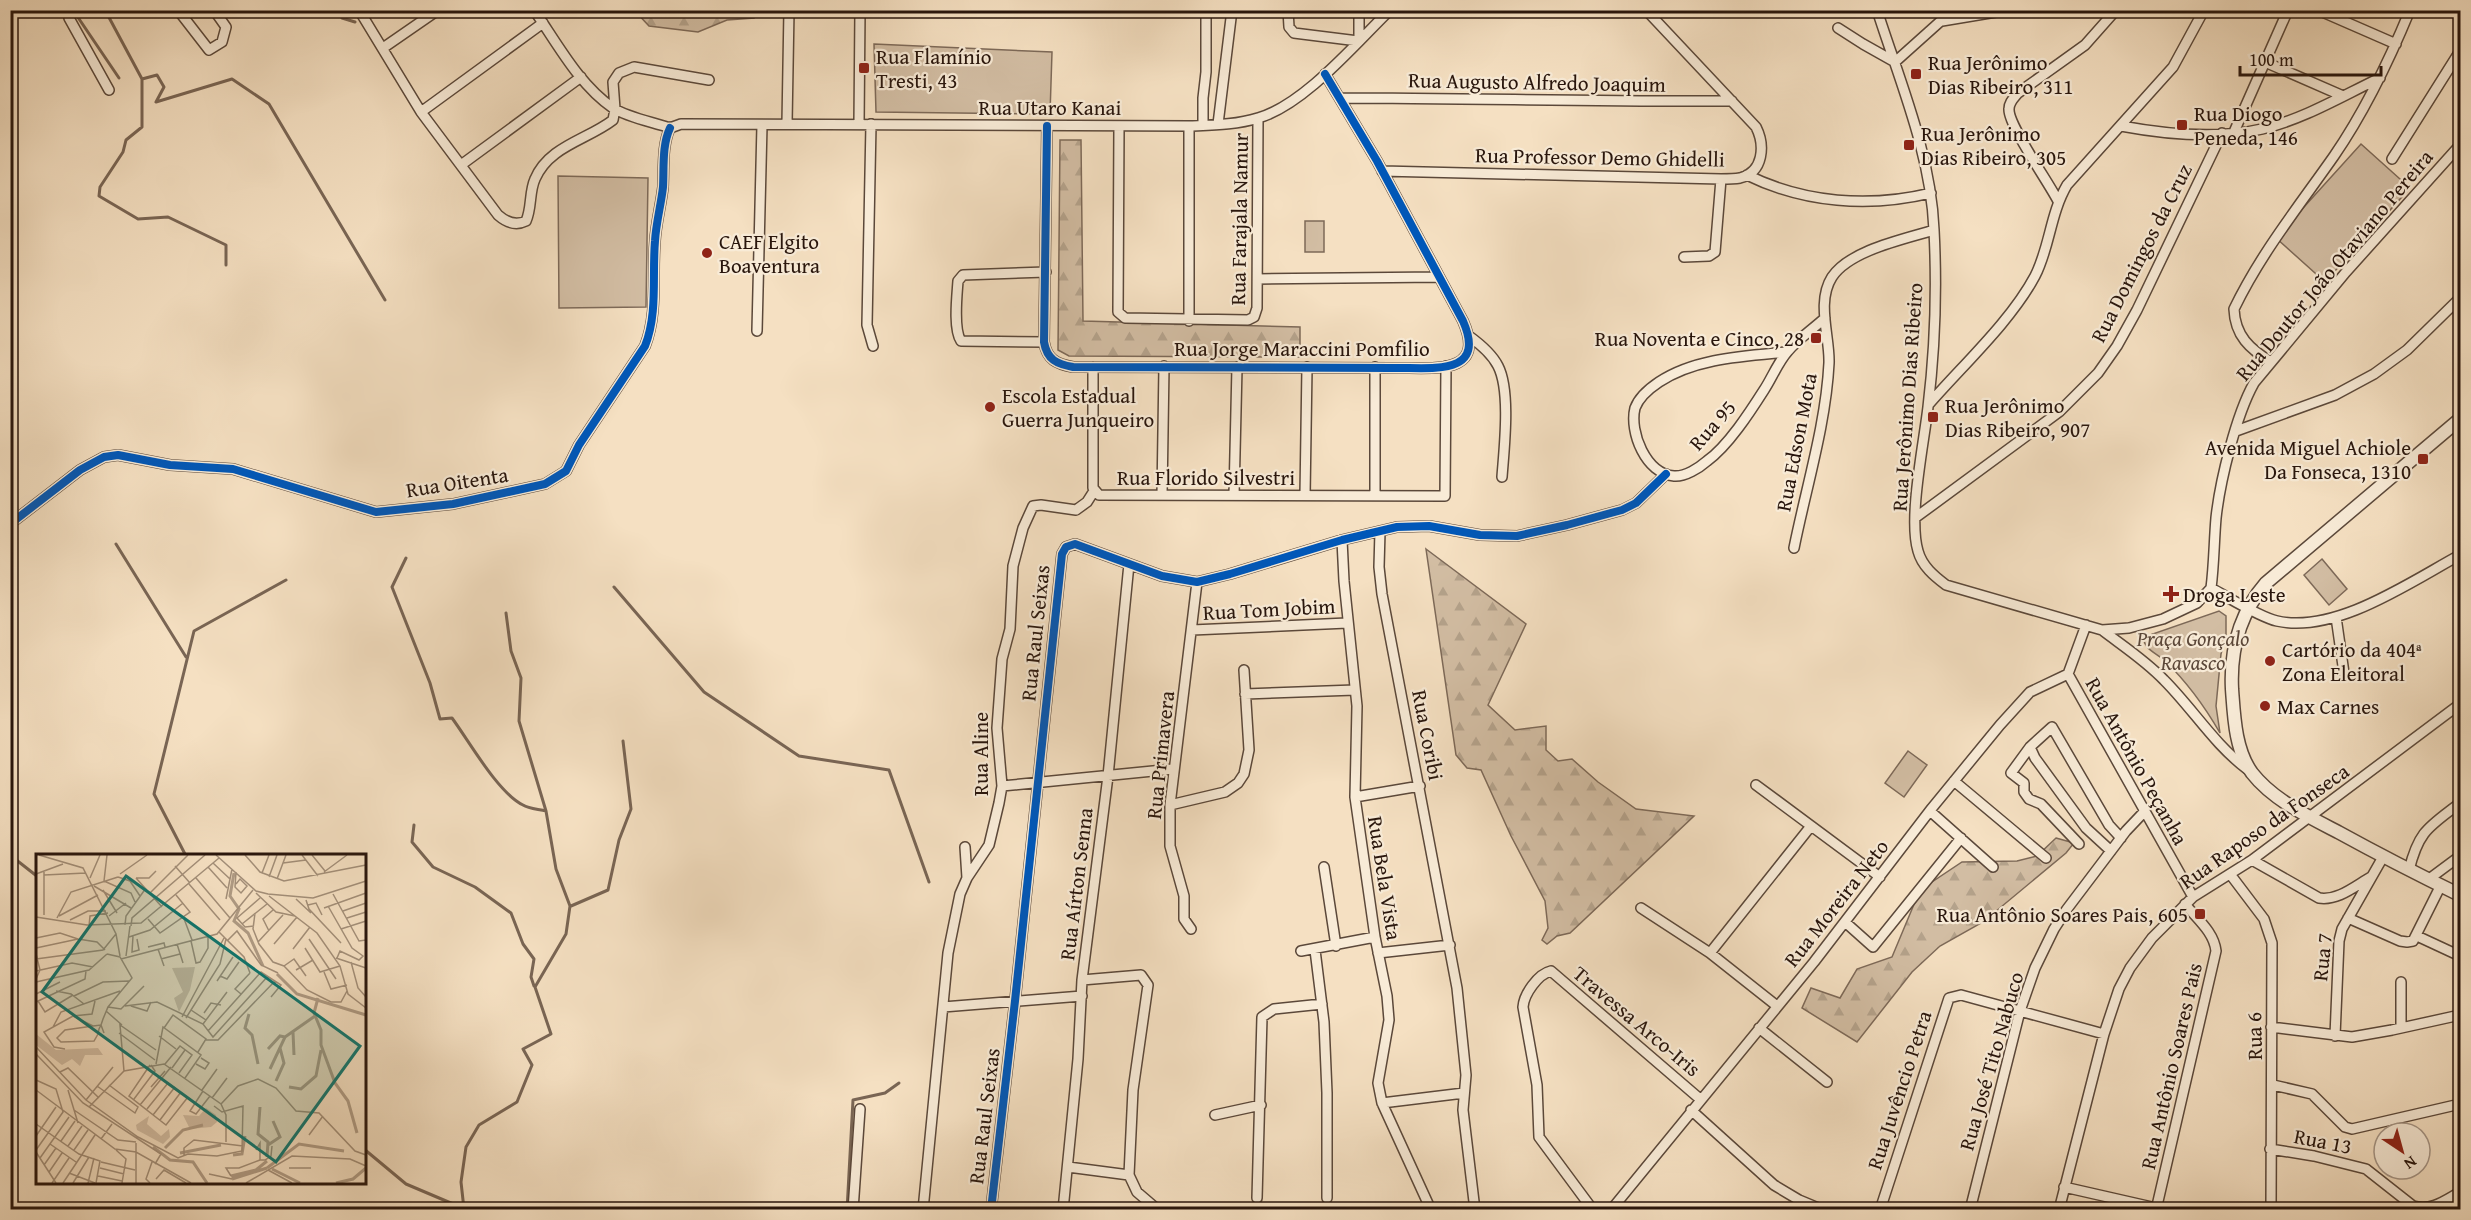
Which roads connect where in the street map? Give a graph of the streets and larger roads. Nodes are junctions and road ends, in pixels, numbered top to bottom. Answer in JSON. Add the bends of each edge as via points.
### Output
{"nodes":[{"id":1,"x":178,"y":10,"type":"edge"},
{"id":2,"x":214,"y":10,"type":"edge"},
{"id":3,"x":358,"y":10,"type":"edge"},
{"id":4,"x":438,"y":10,"type":"edge"},
{"id":5,"x":534,"y":10,"type":"edge"},
{"id":6,"x":789,"y":10,"type":"edge"},
{"id":7,"x":860,"y":10,"type":"edge"},
{"id":8,"x":1206,"y":10,"type":"edge"},
{"id":9,"x":1232,"y":10,"type":"edge"},
{"id":10,"x":1288,"y":10,"type":"edge"},
{"id":11,"x":1359,"y":10,"type":"edge"},
{"id":12,"x":1390,"y":10,"type":"edge"},
{"id":13,"x":1646,"y":10,"type":"edge"},
{"id":14,"x":1877,"y":10,"type":"edge"},
{"id":15,"x":1953,"y":10,"type":"edge"},
{"id":16,"x":2008,"y":10,"type":"edge"},
{"id":17,"x":2116,"y":10,"type":"edge"},
{"id":18,"x":2204,"y":10,"type":"edge"},
{"id":19,"x":2288,"y":10,"type":"edge"},
{"id":20,"x":2318,"y":10,"type":"edge"},
{"id":21,"x":2410,"y":10,"type":"edge"},
{"id":22,"x":70,"y":12,"type":"edge"},
{"id":23,"x":1942,"y":21,"type":"junction"},
{"id":24,"x":543,"y":23,"type":"junction"},
{"id":25,"x":1838,"y":27,"type":"dead end"},
{"id":26,"x":1358,"y":41,"type":"junction"},
{"id":27,"x":2396,"y":44,"type":"junction"},
{"id":28,"x":383,"y":48,"type":"junction"},
{"id":29,"x":2460,"y":51,"type":"edge"},
{"id":30,"x":1895,"y":62,"type":"junction"},
{"id":31,"x":2265,"y":62,"type":"junction"},
{"id":32,"x":1324,"y":74,"type":"junction"},
{"id":33,"x":581,"y":77,"type":"junction"},
{"id":34,"x":2380,"y":78,"type":"junction"},
{"id":35,"x":709,"y":80,"type":"dead end"},
{"id":36,"x":109,"y":90,"type":"dead end"},
{"id":37,"x":2343,"y":96,"type":"junction"},
{"id":38,"x":1341,"y":98,"type":"junction"},
{"id":39,"x":1732,"y":101,"type":"junction"},
{"id":40,"x":615,"y":109,"type":"junction"},
{"id":41,"x":421,"y":112,"type":"junction"},
{"id":42,"x":1258,"y":118,"type":"junction"},
{"id":43,"x":787,"y":123,"type":"junction"},
{"id":44,"x":858,"y":124,"type":"junction"},
{"id":45,"x":871,"y":124,"type":"junction"},
{"id":46,"x":1218,"y":124,"type":"junction"},
{"id":47,"x":762,"y":125,"type":"junction"},
{"id":48,"x":1203,"y":125,"type":"junction"},
{"id":49,"x":1047,"y":126,"type":"junction"},
{"id":50,"x":1119,"y":126,"type":"junction"},
{"id":51,"x":1189,"y":126,"type":"junction"},
{"id":52,"x":2121,"y":126,"type":"junction"},
{"id":53,"x":670,"y":128,"type":"junction"},
{"id":54,"x":2222,"y":132,"type":"junction"},
{"id":55,"x":2234,"y":132,"type":"junction"},
{"id":56,"x":2460,"y":145,"type":"edge"},
{"id":57,"x":2392,"y":159,"type":"dead end"},
{"id":58,"x":461,"y":165,"type":"junction"},
{"id":59,"x":1382,"y":171,"type":"junction"},
{"id":60,"x":1747,"y":175,"type":"junction"},
{"id":61,"x":1720,"y":179,"type":"junction"},
{"id":62,"x":1931,"y":193,"type":"junction"},
{"id":63,"x":2058,"y":201,"type":"junction"},
{"id":64,"x":1934,"y":230,"type":"junction"},
{"id":65,"x":1684,"y":257,"type":"dead end"},
{"id":66,"x":1046,"y":272,"type":"junction"},
{"id":67,"x":1439,"y":278,"type":"junction"},
{"id":68,"x":1258,"y":279,"type":"junction"},
{"id":69,"x":2460,"y":298,"type":"edge"},
{"id":70,"x":1825,"y":318,"type":"junction"},
{"id":71,"x":1189,"y":321,"type":"junction"},
{"id":72,"x":757,"y":331,"type":"dead end"},
{"id":73,"x":1469,"y":336,"type":"junction"},
{"id":74,"x":1044,"y":342,"type":"junction"},
{"id":75,"x":873,"y":346,"type":"dead end"},
{"id":76,"x":1787,"y":352,"type":"junction"},
{"id":77,"x":2271,"y":362,"type":"junction"},
{"id":78,"x":1164,"y":366,"type":"junction"},
{"id":79,"x":1446,"y":366,"type":"junction"},
{"id":80,"x":1093,"y":367,"type":"junction"},
{"id":81,"x":1237,"y":367,"type":"junction"},
{"id":82,"x":1306,"y":367,"type":"junction"},
{"id":83,"x":1375,"y":367,"type":"junction"},
{"id":84,"x":1929,"y":404,"type":"junction"},
{"id":85,"x":2460,"y":419,"type":"edge"},
{"id":86,"x":2236,"y":431,"type":"junction"},
{"id":87,"x":1666,"y":474,"type":"junction"},
{"id":88,"x":1502,"y":477,"type":"dead end"},
{"id":89,"x":1094,"y":491,"type":"junction"},
{"id":90,"x":1162,"y":495,"type":"junction"},
{"id":91,"x":1234,"y":495,"type":"junction"},
{"id":92,"x":1305,"y":495,"type":"junction"},
{"id":93,"x":1375,"y":496,"type":"junction"},
{"id":94,"x":1915,"y":518,"type":"junction"},
{"id":95,"x":10,"y":524,"type":"edge"},
{"id":96,"x":1380,"y":531,"type":"junction"},
{"id":97,"x":1342,"y":540,"type":"junction"},
{"id":98,"x":1794,"y":548,"type":"dead end"},
{"id":99,"x":2460,"y":555,"type":"edge"},
{"id":100,"x":1129,"y":564,"type":"junction"},
{"id":101,"x":1197,"y":582,"type":"junction"},
{"id":102,"x":2211,"y":588,"type":"junction"},
{"id":103,"x":2248,"y":607,"type":"junction"},
{"id":104,"x":2336,"y":617,"type":"junction"},
{"id":105,"x":1347,"y":622,"type":"junction"},
{"id":106,"x":2086,"y":626,"type":"junction"},
{"id":107,"x":1192,"y":630,"type":"junction"},
{"id":108,"x":2102,"y":630,"type":"junction"},
{"id":109,"x":1244,"y":670,"type":"dead end"},
{"id":110,"x":2344,"y":673,"type":"dead end"},
{"id":111,"x":2068,"y":674,"type":"junction"},
{"id":112,"x":1356,"y":690,"type":"junction"},
{"id":113,"x":1245,"y":694,"type":"junction"},
{"id":114,"x":2460,"y":704,"type":"edge"},
{"id":115,"x":2030,"y":747,"type":"junction"},
{"id":116,"x":1173,"y":769,"type":"junction"},
{"id":117,"x":2252,"y":772,"type":"junction"},
{"id":118,"x":1108,"y":776,"type":"junction"},
{"id":119,"x":1038,"y":781,"type":"junction"},
{"id":120,"x":1954,"y":781,"type":"junction"},
{"id":121,"x":1756,"y":785,"type":"dead end"},
{"id":122,"x":1002,"y":786,"type":"junction"},
{"id":123,"x":1420,"y":786,"type":"junction"},
{"id":124,"x":1355,"y":797,"type":"junction"},
{"id":125,"x":2460,"y":803,"type":"edge"},
{"id":126,"x":1170,"y":805,"type":"junction"},
{"id":127,"x":1930,"y":811,"type":"junction"},
{"id":128,"x":2144,"y":812,"type":"junction"},
{"id":129,"x":2311,"y":818,"type":"junction"},
{"id":130,"x":1811,"y":826,"type":"junction"},
{"id":131,"x":1961,"y":838,"type":"junction"},
{"id":132,"x":2121,"y":838,"type":"junction"},
{"id":133,"x":2079,"y":844,"type":"dead end"},
{"id":134,"x":965,"y":847,"type":"dead end"},
{"id":135,"x":2111,"y":851,"type":"junction"},
{"id":136,"x":2460,"y":856,"type":"edge"},
{"id":137,"x":2383,"y":857,"type":"junction"},
{"id":138,"x":2046,"y":858,"type":"dead end"},
{"id":139,"x":2253,"y":860,"type":"junction"},
{"id":140,"x":1324,"y":867,"type":"dead end"},
{"id":141,"x":1993,"y":867,"type":"dead end"},
{"id":142,"x":2409,"y":870,"type":"junction"},
{"id":143,"x":2230,"y":874,"type":"junction"},
{"id":144,"x":2373,"y":876,"type":"junction"},
{"id":145,"x":1880,"y":877,"type":"junction"},
{"id":146,"x":967,"y":878,"type":"junction"},
{"id":147,"x":2435,"y":882,"type":"junction"},
{"id":148,"x":2460,"y":895,"type":"edge"},
{"id":149,"x":2193,"y":897,"type":"junction"},
{"id":150,"x":2185,"y":904,"type":"junction"},
{"id":151,"x":1641,"y":908,"type":"dead end"},
{"id":152,"x":2348,"y":918,"type":"junction"},
{"id":153,"x":1845,"y":922,"type":"junction"},
{"id":154,"x":1191,"y":929,"type":"dead end"},
{"id":155,"x":2417,"y":936,"type":"junction"},
{"id":156,"x":1375,"y":938,"type":"junction"},
{"id":157,"x":1449,"y":945,"type":"junction"},
{"id":158,"x":1336,"y":946,"type":"junction"},
{"id":159,"x":1315,"y":950,"type":"junction"},
{"id":160,"x":1301,"y":951,"type":"dead end"},
{"id":161,"x":1378,"y":953,"type":"junction"},
{"id":162,"x":1710,"y":953,"type":"junction"},
{"id":163,"x":2460,"y":956,"type":"edge"},
{"id":164,"x":1083,"y":980,"type":"junction"},
{"id":165,"x":2401,"y":982,"type":"dead end"},
{"id":166,"x":1082,"y":996,"type":"junction"},
{"id":167,"x":1015,"y":1002,"type":"junction"},
{"id":168,"x":1322,"y":1004,"type":"junction"},
{"id":169,"x":1778,"y":1006,"type":"junction"},
{"id":170,"x":944,"y":1007,"type":"junction"},
{"id":171,"x":2020,"y":1011,"type":"junction"},
{"id":172,"x":2460,"y":1015,"type":"edge"},
{"id":173,"x":2271,"y":1027,"type":"junction"},
{"id":174,"x":1759,"y":1028,"type":"junction"},
{"id":175,"x":2401,"y":1028,"type":"junction"},
{"id":176,"x":2103,"y":1034,"type":"junction"},
{"id":177,"x":2335,"y":1036,"type":"junction"},
{"id":178,"x":1827,"y":1082,"type":"dead end"},
{"id":179,"x":2273,"y":1085,"type":"junction"},
{"id":180,"x":1464,"y":1093,"type":"junction"},
{"id":181,"x":1700,"y":1099,"type":"junction"},
{"id":182,"x":1382,"y":1103,"type":"junction"},
{"id":183,"x":2460,"y":1104,"type":"edge"},
{"id":184,"x":1261,"y":1105,"type":"junction"},
{"id":185,"x":860,"y":1109,"type":"dead end"},
{"id":186,"x":1691,"y":1110,"type":"junction"},
{"id":187,"x":1215,"y":1115,"type":"dead end"},
{"id":188,"x":2270,"y":1149,"type":"junction"},
{"id":189,"x":1068,"y":1167,"type":"junction"},
{"id":190,"x":1129,"y":1175,"type":"junction"},
{"id":191,"x":2064,"y":1187,"type":"junction"},
{"id":192,"x":2460,"y":1192,"type":"edge"},
{"id":193,"x":1257,"y":1198,"type":"dead end"},
{"id":194,"x":1327,"y":1198,"type":"dead end"},
{"id":195,"x":1148,"y":1206,"type":"edge"},
{"id":196,"x":853,"y":1209,"type":"edge"},
{"id":197,"x":923,"y":1209,"type":"edge"},
{"id":198,"x":991,"y":1209,"type":"edge"},
{"id":199,"x":1064,"y":1209,"type":"edge"},
{"id":200,"x":1158,"y":1209,"type":"edge"},
{"id":201,"x":1431,"y":1209,"type":"edge"},
{"id":202,"x":1474,"y":1209,"type":"edge"},
{"id":203,"x":1593,"y":1209,"type":"edge"},
{"id":204,"x":1611,"y":1209,"type":"edge"},
{"id":205,"x":1823,"y":1209,"type":"edge"},
{"id":206,"x":1880,"y":1209,"type":"edge"},
{"id":207,"x":1970,"y":1209,"type":"edge"},
{"id":208,"x":2059,"y":1209,"type":"edge"},
{"id":209,"x":2159,"y":1209,"type":"edge"},
{"id":210,"x":2271,"y":1209,"type":"edge"}],
"edges":[{"from":1,"to":2,"type":"street","via":[[209,50],[222,42],[226,27]]},
{"from":3,"to":28,"type":"street"},
{"from":4,"to":28,"type":"street"},
{"from":5,"to":24,"type":"street"},
{"from":6,"to":43,"type":"street"},
{"from":7,"to":44,"type":"street"},
{"from":8,"to":48,"type":"street"},
{"from":9,"to":46,"type":"street"},
{"from":10,"to":26,"type":"street","via":[[1289,27],[1294,33]]},
{"from":11,"to":26,"type":"street"},
{"from":12,"to":26,"type":"street","name":"Rua Utaro Kanai"},
{"from":13,"to":39,"type":"street","name":"Rua Professor Demo Ghidelli"},
{"from":14,"to":30,"type":"street","name":"Rua Jerônimo Dias Ribeiro"},
{"from":15,"to":23,"type":"street"},
{"from":16,"to":23,"type":"street"},
{"from":17,"to":63,"type":"street","via":[[2085,45],[2018,93],[2009,108],[2020,136]]},
{"from":18,"to":52,"type":"street","via":[[2174,67]]},
{"from":19,"to":31,"type":"street"},
{"from":20,"to":27,"type":"street"},
{"from":21,"to":27,"type":"street"},
{"from":22,"to":36,"type":"street","via":[[69,18]]},
{"from":23,"to":30,"type":"street"},
{"from":24,"to":33,"type":"street"},
{"from":24,"to":41,"type":"street"},
{"from":25,"to":30,"type":"street"},
{"from":26,"to":32,"type":"street","name":"Rua Utaro Kanai"},
{"from":27,"to":34,"type":"street"},
{"from":28,"to":41,"type":"street"},
{"from":29,"to":57,"type":"street"},
{"from":30,"to":62,"type":"street","name":"Rua Jerônimo Dias Ribeiro"},
{"from":31,"to":37,"type":"street"},
{"from":31,"to":55,"type":"street"},
{"from":32,"to":38,"type":"street"},
{"from":32,"to":42,"type":"street","name":"Rua Utaro Kanai","via":[[1290,102]]},
{"from":33,"to":40,"type":"street"},
{"from":33,"to":58,"type":"street"},
{"from":34,"to":37,"type":"street"},
{"from":34,"to":77,"type":"street","via":[[2335,154],[2272,242],[2234,309],[2239,334]]},
{"from":35,"to":40,"type":"street","via":[[634,67],[626,69],[613,82]]},
{"from":37,"to":55,"type":"street","via":[[2281,123]]},
{"from":38,"to":39,"type":"street","name":"Rua Augusto Alfredo Joaquim"},
{"from":38,"to":59,"type":"street"},
{"from":39,"to":60,"type":"street","name":"Rua Professor Demo Ghidelli","via":[[1761,137],[1759,162]]},
{"from":40,"to":53,"type":"street"},
{"from":40,"to":58,"type":"street","via":[[611,122],[566,146],[542,166],[531,188],[524,222],[503,220]]},
{"from":41,"to":58,"type":"street"},
{"from":42,"to":46,"type":"street","name":"Rua Utaro Kanai"},
{"from":42,"to":68,"type":"street","name":"Rua Farajala Namur"},
{"from":43,"to":44,"type":"street","name":"Rua Utaro Kanai"},
{"from":43,"to":47,"type":"street","name":"Rua Utaro Kanai"},
{"from":44,"to":45,"type":"street","name":"Rua Utaro Kanai"},
{"from":45,"to":49,"type":"street","name":"Rua Utaro Kanai"},
{"from":45,"to":75,"type":"street","via":[[867,325]]},
{"from":46,"to":48,"type":"street","name":"Rua Utaro Kanai"},
{"from":47,"to":53,"type":"street","name":"Rua Utaro Kanai","via":[[681,124]]},
{"from":47,"to":72,"type":"street"},
{"from":48,"to":51,"type":"street","name":"Rua Utaro Kanai"},
{"from":49,"to":50,"type":"street","name":"Rua Utaro Kanai"},
{"from":49,"to":66,"type":"street"},
{"from":50,"to":51,"type":"street","name":"Rua Utaro Kanai"},
{"from":50,"to":71,"type":"street","name":"Rua Farajala Namur","via":[[1118,312],[1125,318]]},
{"from":51,"to":71,"type":"street"},
{"from":52,"to":54,"type":"street","via":[[2164,134]]},
{"from":52,"to":63,"type":"street","via":[[2067,185]]},
{"from":53,"to":95,"type":"street","name":"Rua Oitenta","via":[[655,239],[653,320],[649,334],[566,471],[554,479],[453,504],[376,512],[256,474],[118,455],[104,457],[80,470]]},
{"from":54,"to":55,"type":"street"},
{"from":54,"to":94,"type":"street","name":"Rua Domingos da Cruz","via":[[2137,310],[2098,373],[2059,412]]},
{"from":56,"to":77,"type":"street","name":"Rua Doutor João Otaviano Pereira"},
{"from":59,"to":61,"type":"street","name":"Rua Professor Demo Ghidelli"},
{"from":59,"to":67,"type":"street"},
{"from":60,"to":61,"type":"street","name":"Rua Professor Demo Ghidelli"},
{"from":60,"to":62,"type":"street","via":[[1779,189],[1825,199],[1875,201]]},
{"from":61,"to":65,"type":"street","via":[[1715,252]]},
{"from":62,"to":64,"type":"street","name":"Rua Jerônimo Dias Ribeiro"},
{"from":63,"to":84,"type":"street","via":[[2046,250],[2022,298]]},
{"from":64,"to":70,"type":"street","name":"Rua Edson Mota","via":[[1878,248],[1846,264],[1827,288]]},
{"from":64,"to":84,"type":"street","name":"Rua Jerônimo Dias Ribeiro"},
{"from":66,"to":74,"type":"street"},
{"from":66,"to":74,"type":"street","via":[[963,275],[958,278],[957,289],[957,334],[964,343]]},
{"from":67,"to":68,"type":"street"},
{"from":67,"to":73,"type":"street"},
{"from":68,"to":71,"type":"street","name":"Rua Farajala Namur","via":[[1257,308],[1252,319]]},
{"from":69,"to":86,"type":"street","via":[[2408,350],[2373,374],[2335,395]]},
{"from":70,"to":76,"type":"street","name":"Rua 95"},
{"from":70,"to":98,"type":"street","name":"Rua Edson Mota","via":[[1829,357],[1825,399]]},
{"from":73,"to":79,"type":"street","name":"Rua Jorge Maraccini Pomfilio","via":[[1464,359]]},
{"from":73,"to":88,"type":"street","via":[[1497,364],[1503,381]]},
{"from":74,"to":80,"type":"street","name":"Rua Jorge Maraccini Pomfilio","via":[[1045,351],[1058,364]]},
{"from":76,"to":87,"type":"street","name":"Rua 95","via":[[1764,391],[1722,447],[1693,470],[1676,477]]},
{"from":76,"to":87,"type":"street","via":[[1737,357],[1688,368],[1660,381],[1643,395],[1633,421],[1638,442],[1649,461]]},
{"from":77,"to":86,"type":"street","name":"Rua Doutor João Otaviano Pereira","via":[[2243,403]]},
{"from":78,"to":80,"type":"street","name":"Rua Jorge Maraccini Pomfilio"},
{"from":78,"to":81,"type":"street","name":"Rua Jorge Maraccini Pomfilio"},
{"from":78,"to":90,"type":"street"},
{"from":79,"to":83,"type":"street","name":"Rua Jorge Maraccini Pomfilio"},
{"from":79,"to":93,"type":"street","name":"Rua Florido Silvestri","via":[[1449,496]]},
{"from":80,"to":89,"type":"street","name":"Rua Florido Silvestri"},
{"from":81,"to":82,"type":"street","name":"Rua Jorge Maraccini Pomfilio"},
{"from":81,"to":91,"type":"street"},
{"from":82,"to":83,"type":"street","name":"Rua Jorge Maraccini Pomfilio"},
{"from":82,"to":92,"type":"street"},
{"from":83,"to":93,"type":"street"},
{"from":84,"to":94,"type":"street","name":"Rua Jerônimo Dias Ribeiro"},
{"from":85,"to":103,"type":"street","via":[[2275,573]]},
{"from":86,"to":102,"type":"street","name":"Rua Doutor João Otaviano Pereira","via":[[2216,516]]},
{"from":87,"to":96,"type":"street","name":"Rua Raul Seixas","via":[[1636,503],[1622,510],[1517,536],[1417,526]]},
{"from":89,"to":90,"type":"street","name":"Rua Florido Silvestri","via":[[1099,495]]},
{"from":89,"to":122,"type":"street","name":"Rua Aline","via":[[1076,510],[1033,506],[1017,549],[998,717]]},
{"from":90,"to":91,"type":"street","name":"Rua Florido Silvestri"},
{"from":91,"to":92,"type":"street","name":"Rua Florido Silvestri"},
{"from":92,"to":93,"type":"street","name":"Rua Florido Silvestri"},
{"from":94,"to":106,"type":"street","name":"Rua Jerônimo Dias Ribeiro","via":[[1917,550],[1923,563],[1946,585]]},
{"from":96,"to":97,"type":"street","name":"Rua Raul Seixas"},
{"from":96,"to":123,"type":"street","name":"Rua Coribi","via":[[1382,594]]},
{"from":97,"to":101,"type":"street","name":"Rua Raul Seixas"},
{"from":97,"to":105,"type":"street","name":"Rua Bela Vista"},
{"from":99,"to":104,"type":"street"},
{"from":100,"to":101,"type":"street","name":"Rua Raul Seixas","via":[[1162,576]]},
{"from":100,"to":118,"type":"street","name":"Rua Aírton Senna"},
{"from":100,"to":119,"type":"street","name":"Rua Raul Seixas","via":[[1076,544],[1063,550]]},
{"from":101,"to":107,"type":"street","name":"Rua Primavera"},
{"from":102,"to":103,"type":"street"},
{"from":102,"to":108,"type":"street","name":"Rua Jerônimo Dias Ribeiro","via":[[2197,603],[2163,619]]},
{"from":103,"to":104,"type":"street","via":[[2274,621],[2290,623]]},
{"from":103,"to":117,"type":"street","via":[[2235,641],[2232,677],[2238,740]]},
{"from":104,"to":110,"type":"street"},
{"from":105,"to":107,"type":"street","name":"Rua Tom Jobim"},
{"from":105,"to":112,"type":"street","name":"Rua Bela Vista"},
{"from":106,"to":108,"type":"street","name":"Rua Jerônimo Dias Ribeiro"},
{"from":106,"to":111,"type":"street"},
{"from":107,"to":116,"type":"street","name":"Rua Primavera"},
{"from":108,"to":117,"type":"street","name":"Rua Jerônimo Dias Ribeiro","via":[[2164,679],[2220,746]]},
{"from":109,"to":113,"type":"street"},
{"from":111,"to":120,"type":"street","name":"Rua Moreira Neto","via":[[2030,692]]},
{"from":111,"to":128,"type":"street","name":"Rua Antônio Peçanha"},
{"from":112,"to":113,"type":"street"},
{"from":112,"to":124,"type":"street","name":"Rua Bela Vista"},
{"from":113,"to":126,"type":"street","via":[[1248,750],[1244,774],[1238,783],[1225,792]]},
{"from":114,"to":129,"type":"street","name":"Rua Raposo da Fonseca"},
{"from":115,"to":132,"type":"street","via":[[2052,727],[2109,825]]},
{"from":115,"to":133,"type":"street","via":[[2011,773],[2024,783],[2029,799],[2041,804]]},
{"from":115,"to":135,"type":"street","via":[[2086,828]]},
{"from":116,"to":118,"type":"street"},
{"from":116,"to":126,"type":"street","name":"Rua Primavera"},
{"from":117,"to":129,"type":"street","via":[[2273,793]]},
{"from":118,"to":119,"type":"street"},
{"from":118,"to":164,"type":"street","name":"Rua Aírton Senna"},
{"from":119,"to":122,"type":"street"},
{"from":119,"to":167,"type":"street","name":"Rua Raul Seixas"},
{"from":120,"to":127,"type":"street","name":"Rua Moreira Neto"},
{"from":120,"to":138,"type":"street"},
{"from":121,"to":130,"type":"street"},
{"from":122,"to":146,"type":"street","name":"Rua Aline","via":[[989,845]]},
{"from":123,"to":124,"type":"street"},
{"from":123,"to":157,"type":"street","name":"Rua Coribi"},
{"from":124,"to":156,"type":"street","name":"Rua Bela Vista"},
{"from":125,"to":142,"type":"street","via":[[2423,834],[2415,845]]},
{"from":126,"to":154,"type":"street","name":"Rua Primavera","via":[[1170,846],[1185,896],[1184,919]]},
{"from":127,"to":131,"type":"street"},
{"from":127,"to":145,"type":"street","name":"Rua Moreira Neto"},
{"from":128,"to":132,"type":"street","name":"Rua José Tito Nabuco"},
{"from":128,"to":149,"type":"street","name":"Rua Antônio Peçanha"},
{"from":129,"to":137,"type":"street"},
{"from":129,"to":139,"type":"street","name":"Rua Raposo da Fonseca"},
{"from":130,"to":145,"type":"street"},
{"from":130,"to":162,"type":"street"},
{"from":131,"to":141,"type":"street"},
{"from":131,"to":153,"type":"street","via":[[1873,947]]},
{"from":132,"to":135,"type":"street","name":"Rua José Tito Nabuco"},
{"from":134,"to":146,"type":"street"},
{"from":135,"to":171,"type":"street","name":"Rua José Tito Nabuco","via":[[2054,929]]},
{"from":136,"to":147,"type":"street"},
{"from":137,"to":142,"type":"street"},
{"from":137,"to":144,"type":"street","name":"Rua 7"},
{"from":139,"to":143,"type":"street","name":"Rua Raposo da Fonseca"},
{"from":139,"to":144,"type":"street","via":[[2319,898],[2337,897]]},
{"from":140,"to":158,"type":"street"},
{"from":142,"to":147,"type":"street"},
{"from":143,"to":149,"type":"street","name":"Rua Raposo da Fonseca"},
{"from":143,"to":173,"type":"street","name":"Rua 6","via":[[2269,930]]},
{"from":144,"to":152,"type":"street","name":"Rua 7"},
{"from":145,"to":153,"type":"street","name":"Rua Moreira Neto"},
{"from":146,"to":170,"type":"street","name":"Rua Aline","via":[[956,909],[948,953]]},
{"from":147,"to":148,"type":"street"},
{"from":147,"to":155,"type":"street"},
{"from":149,"to":150,"type":"street","name":"Rua Raposo da Fonseca"},
{"from":150,"to":176,"type":"street","name":"Rua Raposo da Fonseca","via":[[2130,968]]},
{"from":150,"to":209,"type":"street","name":"Rua Antônio Soares Pais","via":[[2210,933],[2216,951]]},
{"from":151,"to":162,"type":"street"},
{"from":152,"to":155,"type":"street","via":[[2400,941]]},
{"from":152,"to":177,"type":"street","name":"Rua 7","via":[[2339,941]]},
{"from":153,"to":169,"type":"street","name":"Rua Moreira Neto"},
{"from":155,"to":163,"type":"street"},
{"from":156,"to":158,"type":"street"},
{"from":156,"to":161,"type":"street","name":"Rua Bela Vista"},
{"from":157,"to":161,"type":"street"},
{"from":157,"to":180,"type":"street","name":"Rua Coribi","via":[[1465,1064]]},
{"from":158,"to":159,"type":"street"},
{"from":159,"to":160,"type":"street"},
{"from":159,"to":168,"type":"street"},
{"from":161,"to":182,"type":"street","name":"Rua Bela Vista","via":[[1389,1020],[1378,1083]]},
{"from":162,"to":169,"type":"street"},
{"from":164,"to":166,"type":"street","name":"Rua Aírton Senna"},
{"from":164,"to":190,"type":"street","via":[[1141,975],[1149,990],[1133,1090]]},
{"from":165,"to":175,"type":"street"},
{"from":166,"to":167,"type":"street"},
{"from":166,"to":189,"type":"street","name":"Rua Aírton Senna"},
{"from":167,"to":170,"type":"street"},
{"from":167,"to":198,"type":"street","name":"Rua Raul Seixas"},
{"from":168,"to":184,"type":"street","via":[[1274,1009],[1262,1017]]},
{"from":168,"to":194,"type":"street"},
{"from":169,"to":174,"type":"street","name":"Rua Moreira Neto"},
{"from":170,"to":197,"type":"street","name":"Rua Aline"},
{"from":171,"to":176,"type":"street","name":"Rua Juvêncio Petra"},
{"from":171,"to":206,"type":"street","name":"Rua Juvêncio Petra","via":[[1961,994],[1949,998]]},
{"from":171,"to":207,"type":"street","name":"Rua José Tito Nabuco"},
{"from":172,"to":175,"type":"street"},
{"from":173,"to":177,"type":"street"},
{"from":173,"to":179,"type":"street","name":"Rua 6"},
{"from":174,"to":178,"type":"street"},
{"from":174,"to":181,"type":"street","name":"Rua Moreira Neto"},
{"from":175,"to":177,"type":"street","via":[[2352,1037]]},
{"from":176,"to":191,"type":"street","name":"Rua Raposo da Fonseca"},
{"from":179,"to":183,"type":"street","via":[[2312,1094],[2345,1127],[2352,1129]]},
{"from":179,"to":188,"type":"street","name":"Rua 6"},
{"from":180,"to":182,"type":"street"},
{"from":180,"to":202,"type":"street","name":"Rua Coribi"},
{"from":181,"to":186,"type":"street","name":"Rua Moreira Neto"},
{"from":181,"to":203,"type":"street","name":"Travessa Arco-Iris","via":[[1551,971],[1544,973],[1526,994],[1523,1006],[1537,1085],[1539,1137]]},
{"from":182,"to":201,"type":"street","name":"Rua Bela Vista"},
{"from":184,"to":187,"type":"street"},
{"from":184,"to":193,"type":"street"},
{"from":185,"to":196,"type":"street"},
{"from":186,"to":204,"type":"street","name":"Rua Moreira Neto"},
{"from":186,"to":205,"type":"street","via":[[1774,1185]]},
{"from":188,"to":192,"type":"street","name":"Rua 13","via":[[2366,1169],[2420,1208],[2437,1205]]},
{"from":188,"to":210,"type":"street","name":"Rua 6"},
{"from":189,"to":190,"type":"street"},
{"from":189,"to":199,"type":"street","name":"Rua Aírton Senna"},
{"from":190,"to":195,"type":"street"},
{"from":191,"to":208,"type":"street","name":"Rua Raposo da Fonseca"},
{"from":191,"to":209,"type":"street"},
{"from":195,"to":200,"type":"street"}]}
